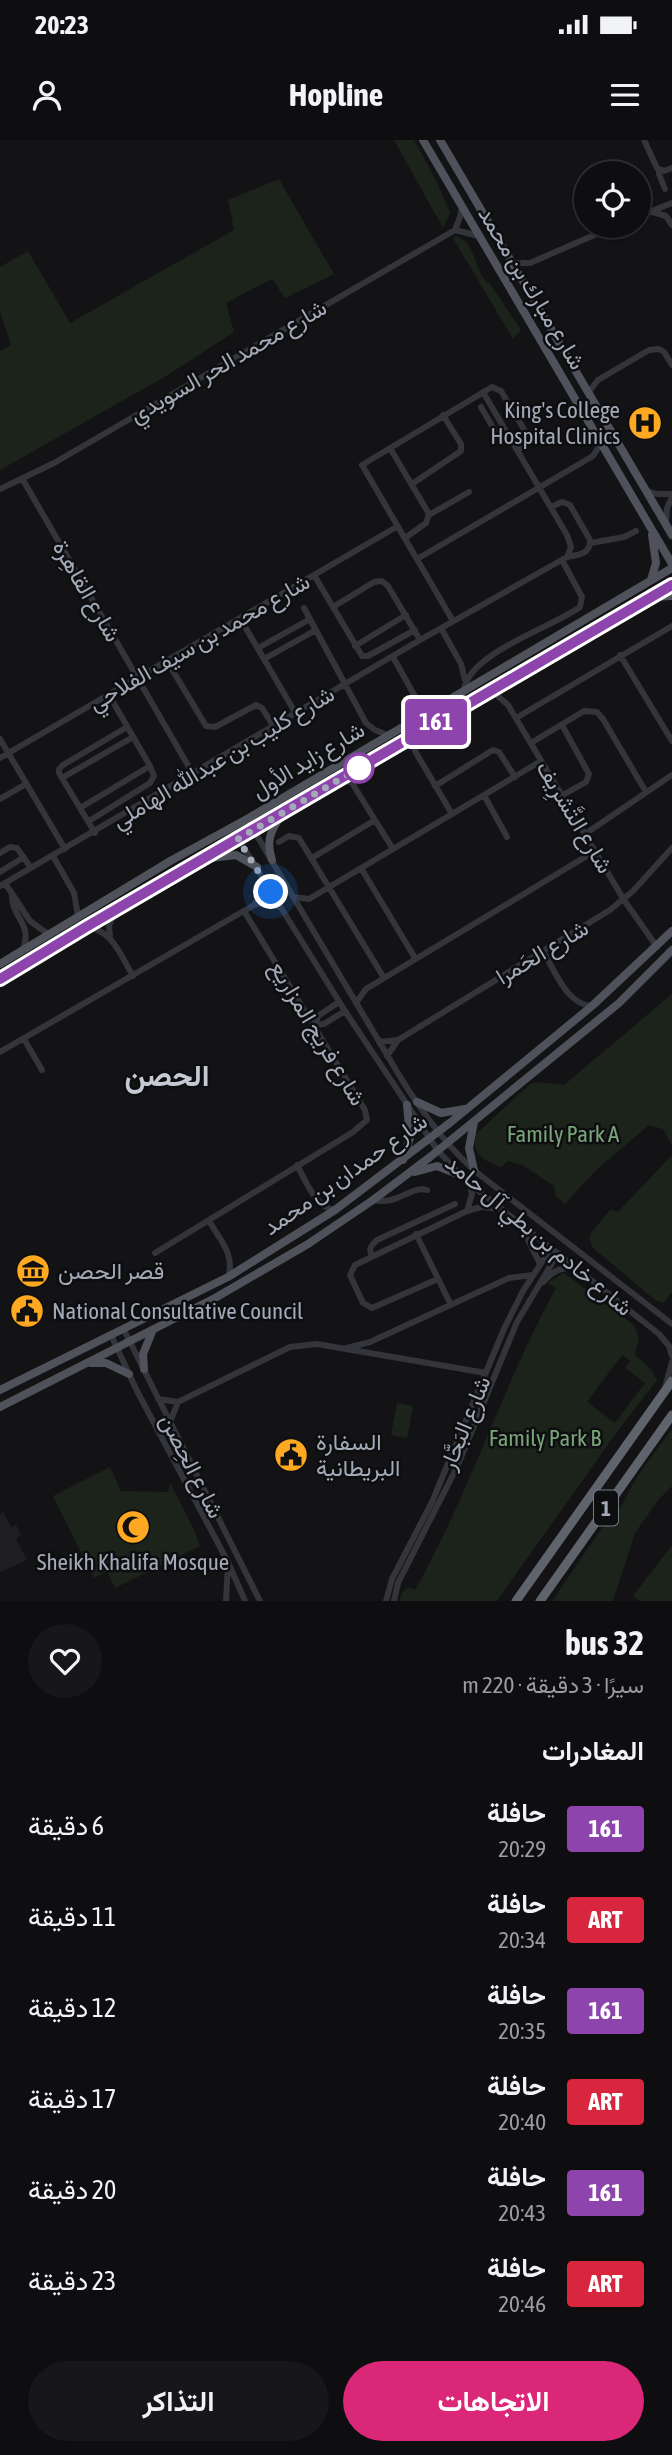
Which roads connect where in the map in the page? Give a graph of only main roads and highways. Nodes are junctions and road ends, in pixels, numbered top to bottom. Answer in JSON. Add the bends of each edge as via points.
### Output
{"nodes":[{"id":1,"x":423,"y":140,"type":"edge"},
{"id":2,"x":440,"y":140,"type":"edge"},
{"id":3,"x":651,"y":528,"type":"junction"},
{"id":4,"x":670,"y":531,"type":"edge"},
{"id":5,"x":672,"y":566,"type":"edge"},
{"id":6,"x":651,"y":580,"type":"junction"},
{"id":7,"x":672,"y":585,"type":"edge"},
{"id":8,"x":672,"y":596,"type":"edge"},
{"id":9,"x":649,"y":597,"type":"junction"},
{"id":10,"x":284,"y":812,"type":"junction"},
{"id":11,"x":203,"y":859,"type":"junction"},
{"id":12,"x":272,"y":860,"type":"road end"},
{"id":13,"x":257,"y":867,"type":"road end"},
{"id":14,"x":672,"y":931,"type":"edge"},
{"id":15,"x":672,"y":950,"type":"edge"},
{"id":16,"x":0,"y":964,"type":"edge"},
{"id":17,"x":0,"y":979,"type":"edge"},
{"id":18,"x":417,"y":1102,"type":"road end"},
{"id":19,"x":407,"y":1105,"type":"road end"},
{"id":20,"x":468,"y":1108,"type":"junction"},
{"id":21,"x":474,"y":1121,"type":"junction"},
{"id":22,"x":403,"y":1161,"type":"junction"},
{"id":23,"x":474,"y":1170,"type":"road end"},
{"id":24,"x":460,"y":1175,"type":"road end"},
{"id":25,"x":406,"y":1176,"type":"junction"},
{"id":26,"x":154,"y":1330,"type":"junction"},
{"id":27,"x":88,"y":1363,"type":"junction"},
{"id":28,"x":144,"y":1369,"type":"road end"},
{"id":29,"x":129,"y":1374,"type":"road end"},
{"id":30,"x":672,"y":1381,"type":"edge"},
{"id":31,"x":0,"y":1390,"type":"edge"},
{"id":32,"x":0,"y":1407,"type":"edge"},
{"id":33,"x":672,"y":1415,"type":"edge"},
{"id":34,"x":516,"y":1601,"type":"edge"},
{"id":35,"x":540,"y":1601,"type":"edge"}],
"edges":[{"from":1,"to":3,"type":"main road","name":"شارع مبارك بن محمد"},
{"from":2,"to":4,"type":"main road","name":"شارع مبارك بن محمد"},
{"from":3,"to":5,"type":"main road","name":"شارع مبارك بن محمد"},
{"from":3,"to":6,"type":"main road","via":[[656,563]]},
{"from":5,"to":6,"type":"main road","name":"شارع زايد الأول"},
{"from":6,"to":16,"type":"main road","name":"شارع زايد الأول","via":[[464,686],[416,719]]},
{"from":7,"to":9,"type":"main road","name":"شارع زايد الأول"},
{"from":8,"to":9,"type":"main road"},
{"from":9,"to":10,"type":"main road","name":"شارع زايد الأول"},
{"from":10,"to":11,"type":"main road","name":"شارع زايد الأول"},
{"from":10,"to":12,"type":"main road","via":[[269,836]]},
{"from":11,"to":13,"type":"main road","via":[[236,855]]},
{"from":11,"to":17,"type":"main road","name":"شارع زايد الأول"},
{"from":14,"to":20,"type":"main road","name":"شارع حمدان بن محمد","via":[[592,1006]]},
{"from":15,"to":21,"type":"main road","name":"شارع حمدان بن محمد","via":[[619,1003]]},
{"from":18,"to":20,"type":"main road","via":[[441,1112]]},
{"from":19,"to":22,"type":"main road","via":[[410,1138]]},
{"from":20,"to":22,"type":"main road","name":"شارع حمدان بن محمد"},
{"from":21,"to":23,"type":"main road","via":[[469,1142]]},
{"from":21,"to":25,"type":"main road","name":"شارع حمدان بن محمد"},
{"from":22,"to":31,"type":"main road","name":"شارع حمدان بن محمد","via":[[228,1278]]},
{"from":24,"to":25,"type":"main road","via":[[437,1166]]},
{"from":25,"to":26,"type":"main road","name":"شارع حمدان بن محمد","via":[[308,1244]]},
{"from":26,"to":27,"type":"main road","name":"شارع حمدان بن محمد"},
{"from":26,"to":28,"type":"main road","via":[[143,1354]]},
{"from":27,"to":29,"type":"main road","via":[[106,1363]]},
{"from":27,"to":32,"type":"main road","name":"شارع حمدان بن محمد"},
{"from":30,"to":34,"type":"highway","number":"1"},
{"from":33,"to":35,"type":"highway","number":"1"}]}
